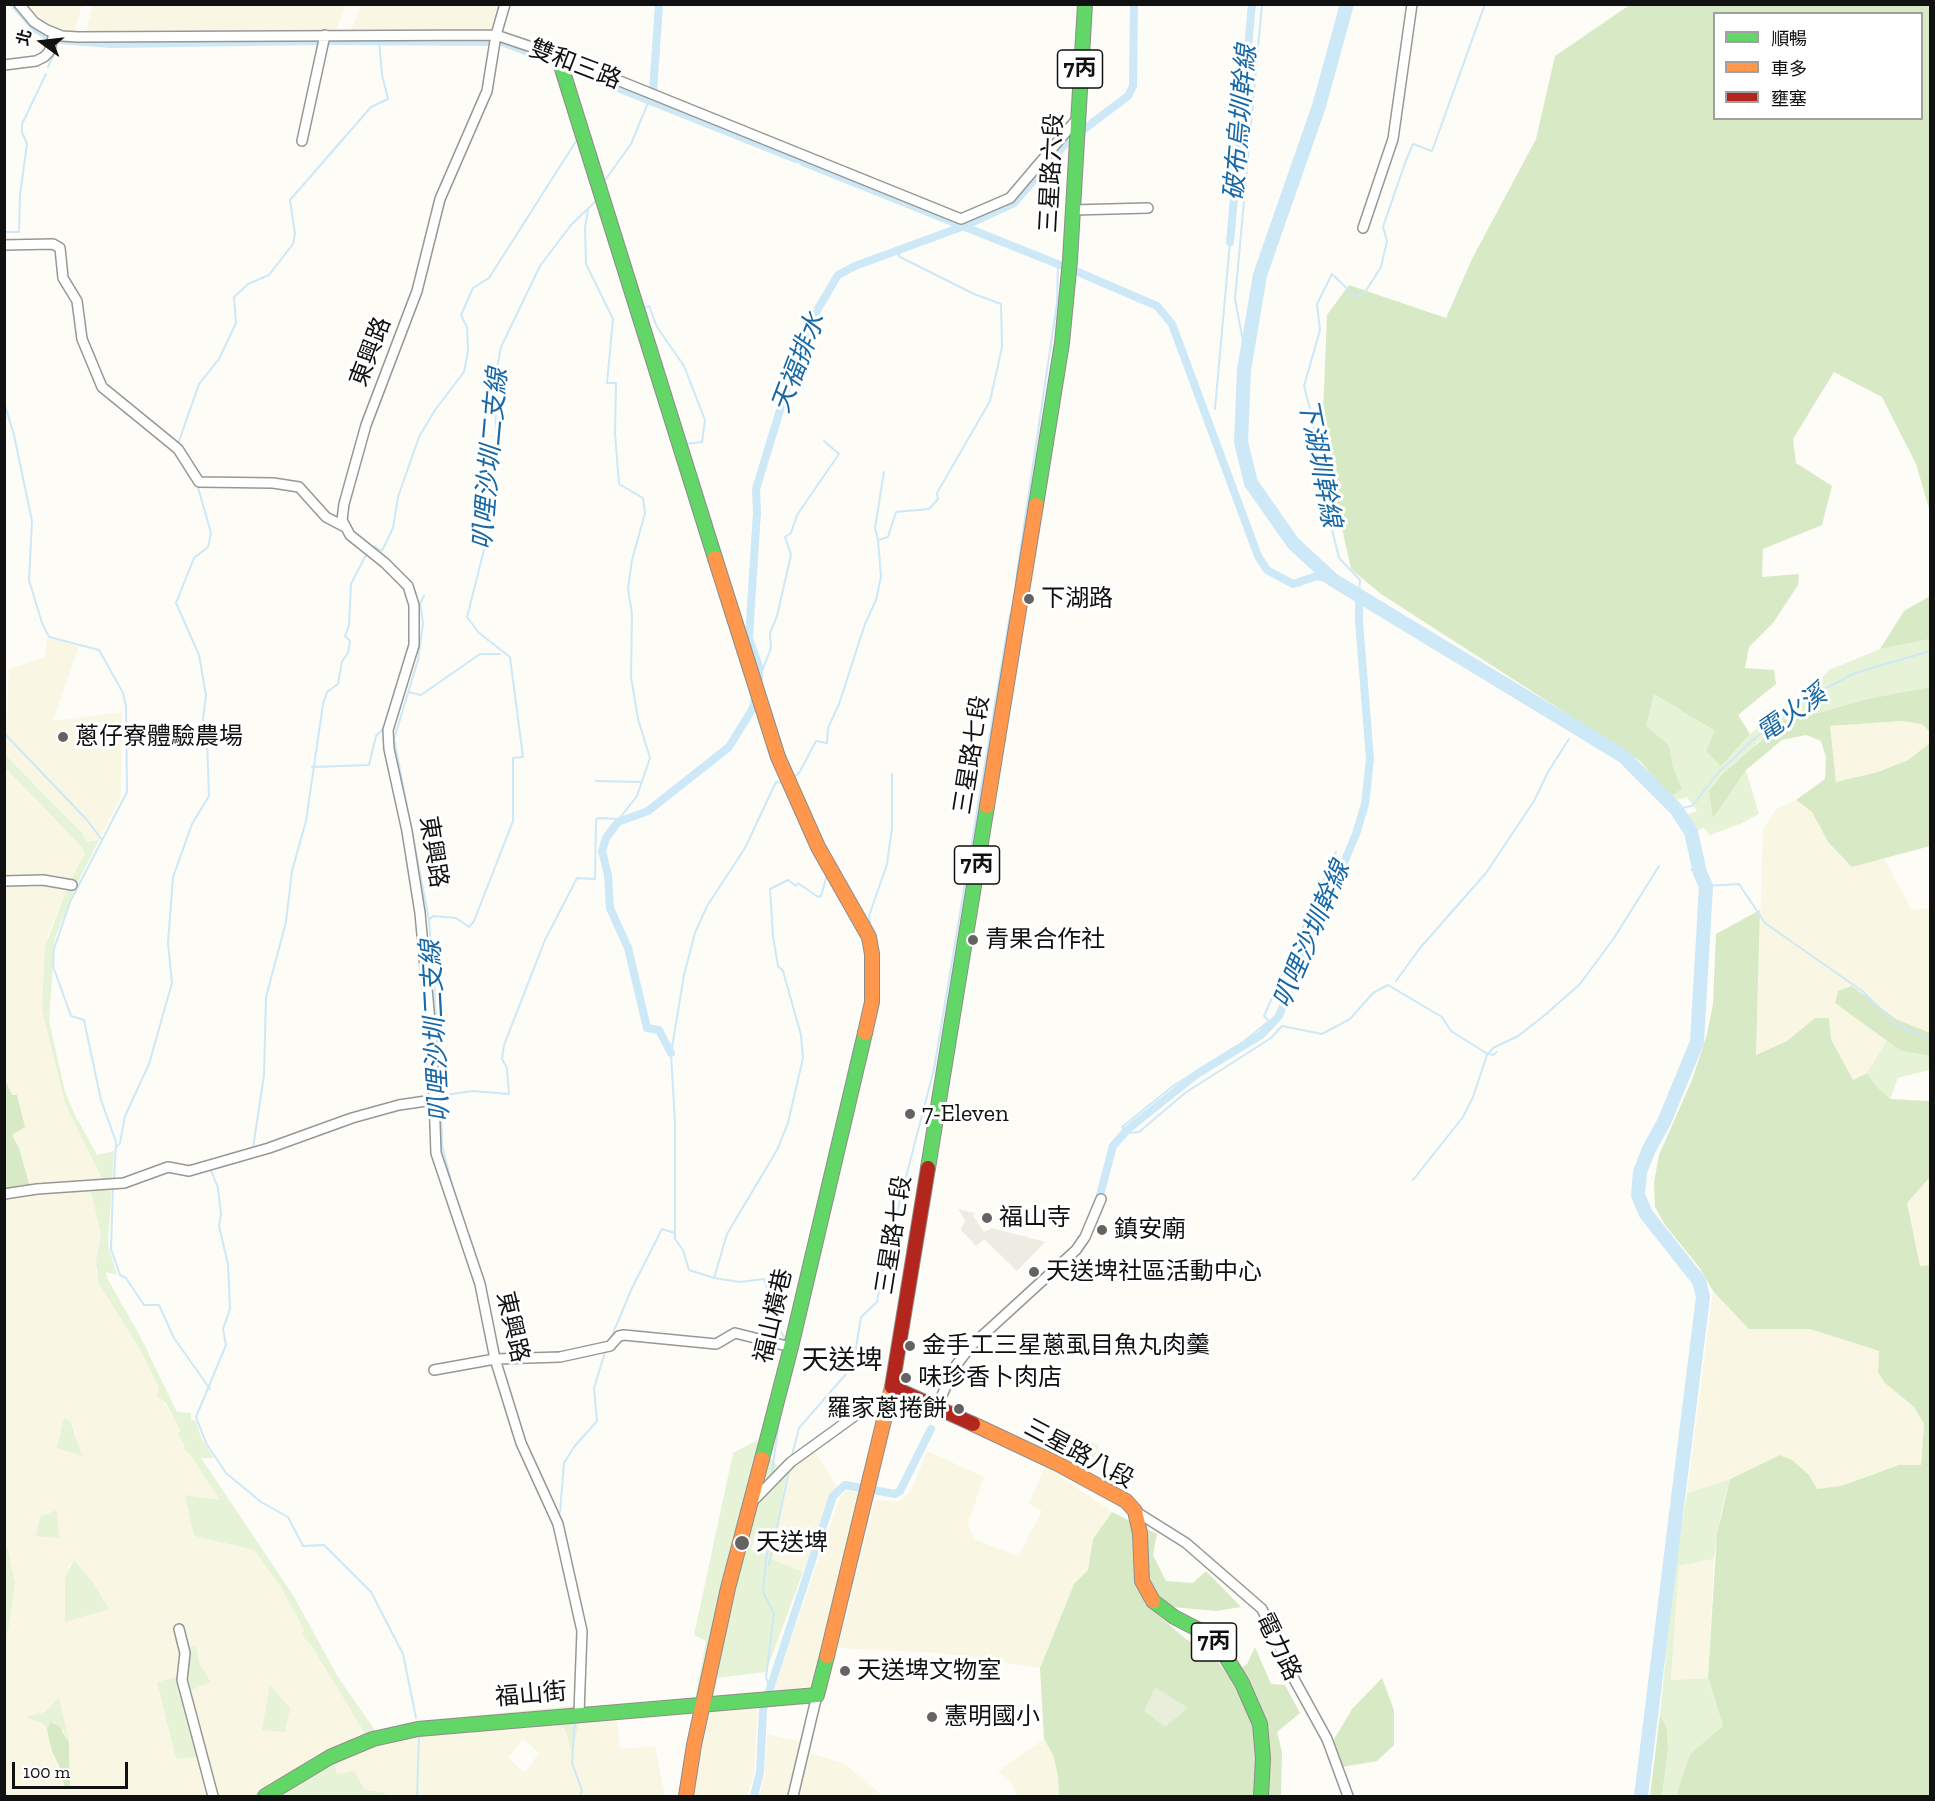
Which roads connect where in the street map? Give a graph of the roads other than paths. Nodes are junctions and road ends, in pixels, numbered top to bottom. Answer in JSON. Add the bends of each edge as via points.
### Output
{"nodes":[{"id":1,"x":19,"y":4,"type":"edge"},
{"id":2,"x":505,"y":4,"type":"edge"},
{"id":3,"x":1085,"y":4,"type":"edge"},
{"id":4,"x":1412,"y":4,"type":"edge"},
{"id":5,"x":53,"y":37,"type":"junction"},
{"id":6,"x":324,"y":41,"type":"junction"},
{"id":7,"x":495,"y":41,"type":"junction"},
{"id":8,"x":560,"y":64,"type":"junction"},
{"id":9,"x":4,"y":65,"type":"edge"},
{"id":10,"x":1077,"y":132,"type":"junction"},
{"id":11,"x":302,"y":141,"type":"dead end"},
{"id":12,"x":1148,"y":208,"type":"dead end"},
{"id":13,"x":1073,"y":210,"type":"junction"},
{"id":14,"x":1363,"y":228,"type":"dead end"},
{"id":15,"x":4,"y":245,"type":"edge"},
{"id":16,"x":1062,"y":343,"type":"joint"},
{"id":17,"x":343,"y":526,"type":"junction"},
{"id":18,"x":4,"y":881,"type":"edge"},
{"id":19,"x":72,"y":885,"type":"dead end"},
{"id":20,"x":433,"y":1100,"type":"junction"},
{"id":21,"x":4,"y":1194,"type":"edge"},
{"id":22,"x":1101,"y":1199,"type":"dead end"},
{"id":23,"x":790,"y":1347,"type":"junction"},
{"id":24,"x":495,"y":1359,"type":"junction"},
{"id":25,"x":434,"y":1370,"type":"dead end"},
{"id":26,"x":892,"y":1387,"type":"junction"},
{"id":27,"x":887,"y":1408,"type":"junction"},
{"id":28,"x":936,"y":1409,"type":"junction"},
{"id":29,"x":760,"y":1466,"type":"junction"},
{"id":30,"x":773,"y":1481,"type":"junction"},
{"id":31,"x":750,"y":1504,"type":"junction"},
{"id":32,"x":1135,"y":1511,"type":"junction"},
{"id":33,"x":179,"y":1629,"type":"dead end"},
{"id":34,"x":817,"y":1695,"type":"junction"},
{"id":35,"x":704,"y":1704,"type":"junction"},
{"id":36,"x":579,"y":1713,"type":"junction"},
{"id":37,"x":213,"y":1797,"type":"edge"},
{"id":38,"x":265,"y":1797,"type":"edge"},
{"id":39,"x":686,"y":1797,"type":"edge"},
{"id":40,"x":793,"y":1797,"type":"edge"},
{"id":41,"x":1261,"y":1797,"type":"edge"},
{"id":42,"x":1348,"y":1797,"type":"edge"}],
"edges":[{"from":1,"to":5,"type":"street"},
{"from":2,"to":7,"type":"street","name":"東興路"},
{"from":3,"to":10,"type":"street","name":"三星路六段","number":"7丙"},
{"from":4,"to":14,"type":"street","via":[[1393,139]]},
{"from":5,"to":6,"type":"street","name":"雙和三路"},
{"from":5,"to":9,"type":"street","via":[[50,52],[36,61]]},
{"from":6,"to":7,"type":"street","name":"雙和三路"},
{"from":6,"to":11,"type":"street"},
{"from":7,"to":8,"type":"street","name":"雙和三路"},
{"from":7,"to":17,"type":"street","name":"東興路","via":[[487,91],[440,199],[417,291],[366,425],[344,504]]},
{"from":8,"to":10,"type":"street","name":"雙和三路","via":[[961,219],[1010,198]]},
{"from":8,"to":23,"type":"street","name":"福山橫巷","via":[[755,689],[796,802],[868,937],[872,1002]]},
{"from":10,"to":13,"type":"street","name":"三星路六段","number":"7丙"},
{"from":12,"to":13,"type":"street"},
{"from":13,"to":16,"type":"street","name":"三星路六段","number":"7丙"},
{"from":15,"to":17,"type":"street","via":[[53,244],[60,248],[63,278],[77,301],[82,339],[102,387],[177,449],[199,482],[299,487],[327,517]]},
{"from":16,"to":26,"type":"street","name":"三星路七段","number":"7丙"},
{"from":17,"to":20,"type":"street","name":"東興路","via":[[399,575],[408,586],[414,605],[414,645],[388,730],[420,913]]},
{"from":18,"to":19,"type":"street","via":[[43,880]]},
{"from":20,"to":21,"type":"street","via":[[352,1118],[189,1171],[168,1167],[124,1183]]},
{"from":20,"to":24,"type":"street","name":"東興路","via":[[436,1153],[480,1284]]},
{"from":22,"to":28,"type":"street","via":[[1076,1250],[971,1346],[954,1368]]},
{"from":23,"to":24,"type":"street","via":[[735,1333],[716,1344],[624,1335],[610,1346],[560,1357]]},
{"from":23,"to":29,"type":"street","name":"福山橫巷"},
{"from":24,"to":25,"type":"street"},
{"from":24,"to":36,"type":"street","name":"東興路","via":[[521,1443],[552,1507],[563,1544],[582,1631]]},
{"from":26,"to":27,"type":"street"},
{"from":26,"to":28,"type":"street","name":"三星路八段"},
{"from":27,"to":30,"type":"street","via":[[872,1408],[856,1415],[791,1462]]},
{"from":27,"to":34,"type":"street"},
{"from":28,"to":32,"type":"street","name":"三星路八段","via":[[1101,1485],[1126,1500]]},
{"from":29,"to":30,"type":"street"},
{"from":29,"to":31,"type":"street","name":"福山橫巷"},
{"from":30,"to":31,"type":"street"},
{"from":31,"to":35,"type":"street","name":"福山橫巷"},
{"from":32,"to":41,"type":"street","name":"三星路八段","number":"7丙","via":[[1146,1592],[1155,1603],[1205,1633],[1220,1647],[1242,1683],[1260,1724]]},
{"from":32,"to":42,"type":"street","name":"電力路","via":[[1186,1543],[1262,1609],[1327,1739]]},
{"from":33,"to":37,"type":"street","via":[[185,1653],[182,1680]]},
{"from":34,"to":35,"type":"street","name":"福山街"},
{"from":34,"to":40,"type":"street"},
{"from":35,"to":36,"type":"street","name":"福山街"},
{"from":35,"to":39,"type":"street"},
{"from":36,"to":38,"type":"street","name":"福山街","via":[[440,1726],[373,1739],[306,1769]]}]}
